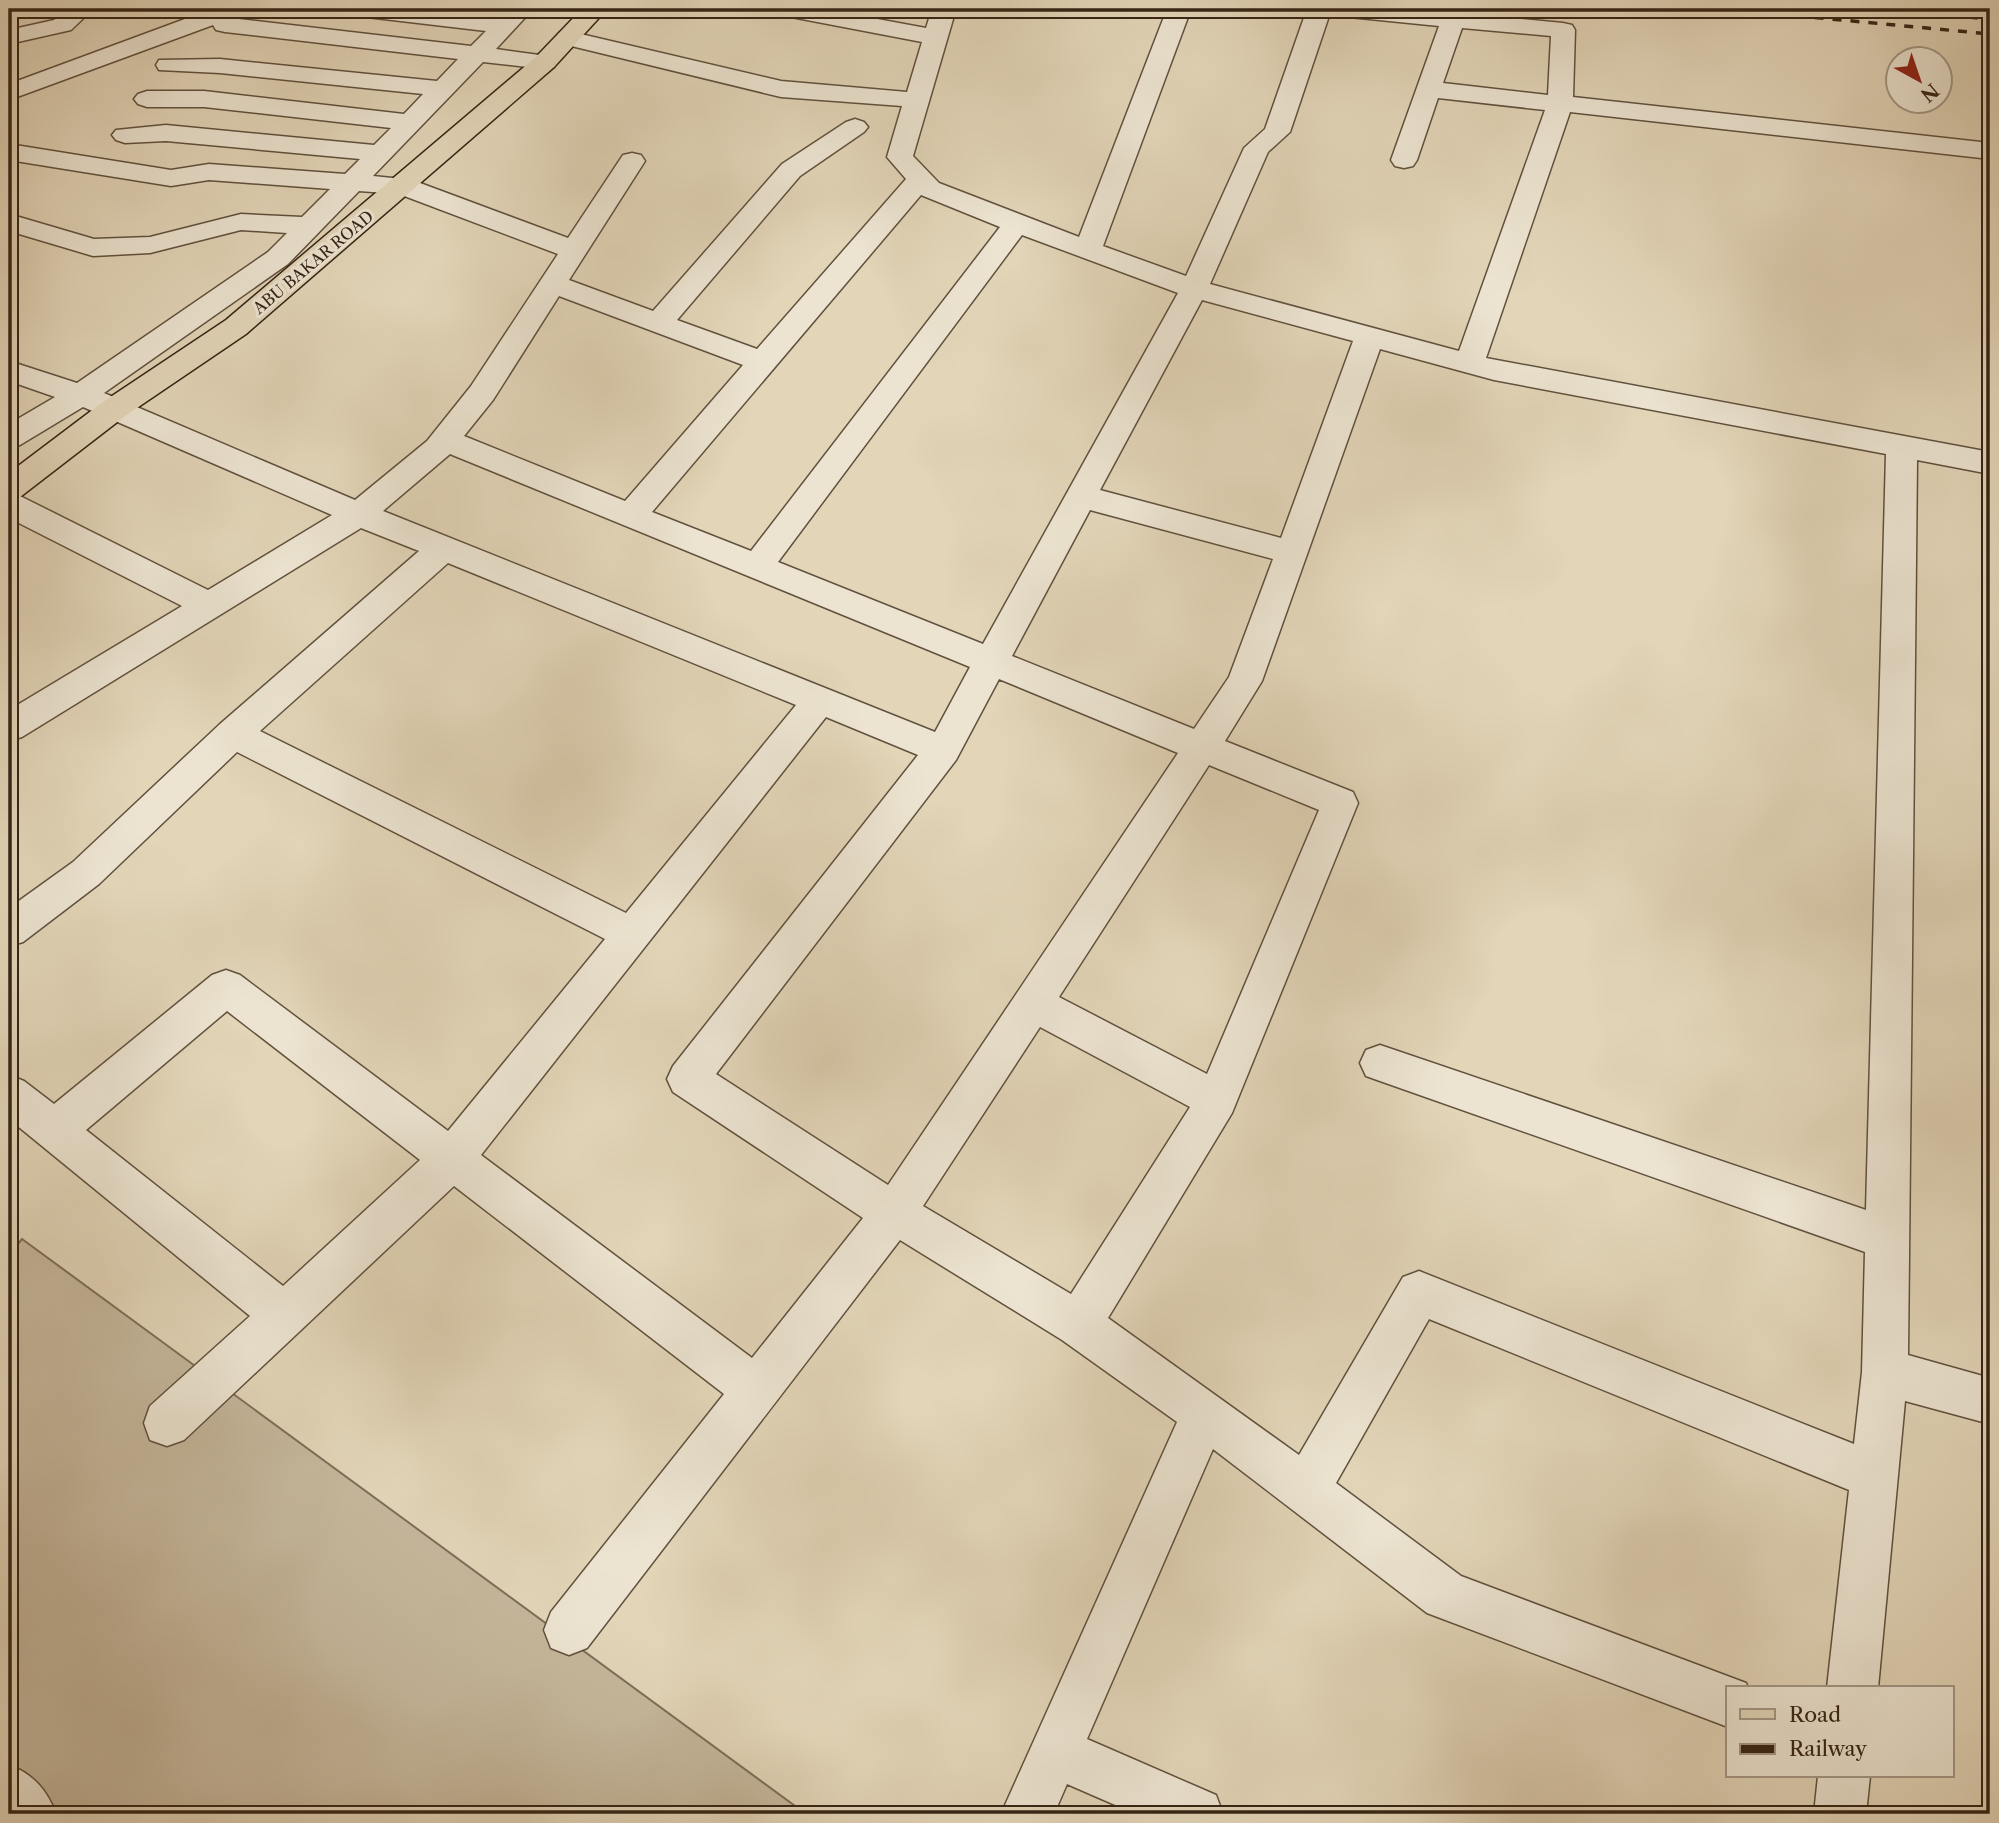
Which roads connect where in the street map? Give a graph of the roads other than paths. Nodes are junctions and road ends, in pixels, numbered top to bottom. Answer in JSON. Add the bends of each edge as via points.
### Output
{"nodes":[{"id":1,"x":81,"y":9,"type":"edge"},
{"id":2,"x":282,"y":9,"type":"edge"},
{"id":3,"x":358,"y":9,"type":"edge"},
{"id":4,"x":596,"y":9,"type":"edge"},
{"id":5,"x":786,"y":9,"type":"edge"},
{"id":6,"x":944,"y":9,"type":"edge"},
{"id":7,"x":1179,"y":9,"type":"edge"},
{"id":8,"x":1319,"y":9,"type":"edge"},
{"id":9,"x":1339,"y":9,"type":"edge"},
{"id":10,"x":229,"y":17,"type":"edge"},
{"id":11,"x":513,"y":17,"type":"edge"},
{"id":12,"x":1453,"y":20,"type":"junction"},
{"id":13,"x":935,"y":37,"type":"junction"},
{"id":14,"x":85,"y":38,"type":"dead end"},
{"id":15,"x":568,"y":38,"type":"junction"},
{"id":16,"x":47,"y":53,"type":"dead end"},
{"id":17,"x":477,"y":55,"type":"junction"},
{"id":18,"x":15,"y":57,"type":"edge"},
{"id":19,"x":545,"y":62,"type":"junction"},
{"id":20,"x":168,"y":65,"type":"junction"},
{"id":21,"x":443,"y":89,"type":"junction"},
{"id":22,"x":1429,"y":89,"type":"junction"},
{"id":23,"x":9,"y":93,"type":"edge"},
{"id":24,"x":147,"y":99,"type":"junction"},
{"id":25,"x":917,"y":100,"type":"junction"},
{"id":26,"x":1560,"y":103,"type":"junction"},
{"id":27,"x":411,"y":121,"type":"junction"},
{"id":28,"x":855,"y":127,"type":"dead end"},
{"id":29,"x":125,"y":135,"type":"junction"},
{"id":30,"x":1990,"y":151,"type":"edge"},
{"id":31,"x":9,"y":152,"type":"edge"},
{"id":32,"x":379,"y":153,"type":"junction"},
{"id":33,"x":1404,"y":160,"type":"dead end"},
{"id":34,"x":632,"y":161,"type":"dead end"},
{"id":35,"x":105,"y":167,"type":"junction"},
{"id":36,"x":920,"y":179,"type":"junction"},
{"id":37,"x":350,"y":183,"type":"junction"},
{"id":38,"x":403,"y":186,"type":"junction"},
{"id":39,"x":9,"y":222,"type":"edge"},
{"id":40,"x":1016,"y":225,"type":"junction"},
{"id":41,"x":309,"y":226,"type":"junction"},
{"id":42,"x":574,"y":250,"type":"junction"},
{"id":43,"x":1088,"y":250,"type":"junction"},
{"id":44,"x":553,"y":284,"type":"junction"},
{"id":45,"x":1194,"y":289,"type":"junction"},
{"id":46,"x":659,"y":323,"type":"junction"},
{"id":47,"x":1370,"y":336,"type":"junction"},
{"id":48,"x":763,"y":362,"type":"junction"},
{"id":49,"x":1469,"y":363,"type":"junction"},
{"id":50,"x":9,"y":371,"type":"edge"},
{"id":51,"x":81,"y":395,"type":"junction"},
{"id":52,"x":114,"y":409,"type":"junction"},
{"id":53,"x":9,"y":438,"type":"edge"},
{"id":54,"x":444,"y":440,"type":"junction"},
{"id":55,"x":1902,"y":447,"type":"junction"},
{"id":56,"x":1990,"y":463,"type":"edge"},
{"id":57,"x":9,"y":489,"type":"edge"},
{"id":58,"x":1081,"y":496,"type":"junction"},
{"id":59,"x":9,"y":504,"type":"edge"},
{"id":60,"x":359,"y":514,"type":"junction"},
{"id":61,"x":631,"y":515,"type":"junction"},
{"id":62,"x":444,"y":548,"type":"junction"},
{"id":63,"x":1292,"y":553,"type":"junction"},
{"id":64,"x":757,"y":567,"type":"junction"},
{"id":65,"x":209,"y":605,"type":"junction"},
{"id":66,"x":991,"y":662,"type":"junction"},
{"id":67,"x":820,"y":700,"type":"junction"},
{"id":68,"x":9,"y":727,"type":"edge"},
{"id":69,"x":233,"y":734,"type":"junction"},
{"id":70,"x":1201,"y":747,"type":"junction"},
{"id":71,"x":943,"y":750,"type":"junction"},
{"id":72,"x":9,"y":930,"type":"edge"},
{"id":73,"x":632,"y":934,"type":"junction"},
{"id":74,"x":1032,"y":1003,"type":"junction"},
{"id":75,"x":1381,"y":1063,"type":"dead end"},
{"id":76,"x":1217,"y":1100,"type":"junction"},
{"id":77,"x":25,"y":1117,"type":"edge"},
{"id":78,"x":452,"y":1159,"type":"junction"},
{"id":79,"x":894,"y":1213,"type":"junction"},
{"id":80,"x":1887,"y":1238,"type":"junction"},
{"id":81,"x":285,"y":1316,"type":"junction"},
{"id":82,"x":1079,"y":1324,"type":"junction"},
{"id":83,"x":1885,"y":1372,"type":"junction"},
{"id":84,"x":756,"y":1390,"type":"junction"},
{"id":85,"x":1990,"y":1401,"type":"edge"},
{"id":86,"x":1205,"y":1414,"type":"junction"},
{"id":87,"x":167,"y":1423,"type":"dead end"},
{"id":88,"x":1874,"y":1476,"type":"junction"},
{"id":89,"x":1305,"y":1490,"type":"junction"},
{"id":90,"x":569,"y":1630,"type":"dead end"},
{"id":91,"x":1853,"y":1686,"type":"edge"},
{"id":92,"x":1726,"y":1700,"type":"edge"},
{"id":93,"x":1055,"y":1752,"type":"junction"},
{"id":94,"x":1844,"y":1778,"type":"edge"},
{"id":95,"x":9,"y":1791,"type":"edge"},
{"id":96,"x":30,"y":1814,"type":"edge"},
{"id":97,"x":1027,"y":1814,"type":"edge"},
{"id":98,"x":1197,"y":1814,"type":"edge"},
{"id":99,"x":1840,"y":1814,"type":"edge"}],
"edges":[{"from":1,"to":18,"type":"street"},
{"from":2,"to":10,"type":"street"},
{"from":3,"to":11,"type":"street"},
{"from":4,"to":15,"type":"main road","name":"ABU BAKAR ROAD"},
{"from":5,"to":13,"type":"street"},
{"from":6,"to":13,"type":"street"},
{"from":7,"to":43,"type":"street"},
{"from":8,"to":45,"type":"street","via":[[1277,132],[1257,148]]},
{"from":9,"to":12,"type":"street"},
{"from":10,"to":17,"type":"street"},
{"from":10,"to":20,"type":"street","via":[[180,46]]},
{"from":10,"to":23,"type":"street"},
{"from":11,"to":17,"type":"street"},
{"from":12,"to":22,"type":"street"},
{"from":12,"to":26,"type":"street","via":[[1563,30]]},
{"from":13,"to":25,"type":"street"},
{"from":14,"to":16,"type":"street"},
{"from":15,"to":19,"type":"main road","name":"ABU BAKAR ROAD"},
{"from":15,"to":25,"type":"street","via":[[781,89]]},
{"from":17,"to":19,"type":"street"},
{"from":17,"to":21,"type":"street"},
{"from":19,"to":38,"type":"main road","name":"ABU BAKAR ROAD"},
{"from":20,"to":21,"type":"street","via":[[220,66]]},
{"from":20,"to":24,"type":"street"},
{"from":21,"to":27,"type":"street"},
{"from":22,"to":26,"type":"street"},
{"from":22,"to":33,"type":"street"},
{"from":24,"to":27,"type":"street","via":[[204,99]]},
{"from":24,"to":29,"type":"street"},
{"from":25,"to":36,"type":"street","via":[[900,157]]},
{"from":26,"to":30,"type":"street"},
{"from":26,"to":49,"type":"street"},
{"from":27,"to":32,"type":"street"},
{"from":28,"to":46,"type":"street","via":[[791,170]]},
{"from":29,"to":32,"type":"street","via":[[166,134]]},
{"from":29,"to":35,"type":"street"},
{"from":31,"to":35,"type":"street"},
{"from":32,"to":37,"type":"street"},
{"from":34,"to":42,"type":"street"},
{"from":35,"to":37,"type":"street","via":[[172,178],[209,172]]},
{"from":36,"to":40,"type":"street","via":[[930,189]]},
{"from":36,"to":48,"type":"street"},
{"from":37,"to":38,"type":"street"},
{"from":37,"to":41,"type":"street"},
{"from":38,"to":42,"type":"street"},
{"from":38,"to":52,"type":"main road","name":"ABU BAKAR ROAD","via":[[236,327]]},
{"from":39,"to":41,"type":"street","via":[[93,248],[150,245],[241,222]]},
{"from":40,"to":43,"type":"street"},
{"from":40,"to":64,"type":"street"},
{"from":41,"to":51,"type":"street","via":[[278,258]]},
{"from":42,"to":44,"type":"street"},
{"from":43,"to":45,"type":"street"},
{"from":44,"to":46,"type":"street"},
{"from":44,"to":54,"type":"street","via":[[482,393]]},
{"from":45,"to":47,"type":"street"},
{"from":45,"to":58,"type":"street"},
{"from":46,"to":48,"type":"street"},
{"from":47,"to":49,"type":"street"},
{"from":47,"to":63,"type":"street"},
{"from":48,"to":61,"type":"street"},
{"from":49,"to":55,"type":"street"},
{"from":50,"to":51,"type":"street"},
{"from":51,"to":52,"type":"street"},
{"from":51,"to":53,"type":"street"},
{"from":52,"to":57,"type":"main road","name":"ABU BAKAR ROAD"},
{"from":52,"to":60,"type":"street"},
{"from":54,"to":60,"type":"street"},
{"from":54,"to":61,"type":"street"},
{"from":55,"to":56,"type":"street"},
{"from":55,"to":80,"type":"street"},
{"from":58,"to":63,"type":"street"},
{"from":58,"to":66,"type":"street"},
{"from":59,"to":65,"type":"street"},
{"from":60,"to":62,"type":"street"},
{"from":60,"to":65,"type":"street"},
{"from":61,"to":64,"type":"street"},
{"from":62,"to":67,"type":"street"},
{"from":62,"to":69,"type":"street"},
{"from":63,"to":70,"type":"street","via":[[1245,681]]},
{"from":64,"to":66,"type":"street"},
{"from":65,"to":68,"type":"street"},
{"from":66,"to":70,"type":"street"},
{"from":66,"to":71,"type":"street"},
{"from":67,"to":71,"type":"street"},
{"from":67,"to":73,"type":"street"},
{"from":69,"to":72,"type":"street","via":[[86,873]]},
{"from":69,"to":73,"type":"street"},
{"from":70,"to":74,"type":"street"},
{"from":70,"to":76,"type":"street","via":[[1340,803]]},
{"from":71,"to":79,"type":"street","via":[[688,1079]]},
{"from":73,"to":78,"type":"street"},
{"from":74,"to":76,"type":"street"},
{"from":74,"to":79,"type":"street"},
{"from":75,"to":80,"type":"street"},
{"from":76,"to":82,"type":"street"},
{"from":77,"to":78,"type":"street","via":[[226,987]]},
{"from":77,"to":81,"type":"street"},
{"from":78,"to":81,"type":"street"},
{"from":78,"to":84,"type":"street"},
{"from":79,"to":82,"type":"street"},
{"from":79,"to":84,"type":"street"},
{"from":80,"to":83,"type":"street"},
{"from":81,"to":87,"type":"street"},
{"from":82,"to":86,"type":"street"},
{"from":83,"to":85,"type":"street"},
{"from":83,"to":88,"type":"street"},
{"from":84,"to":90,"type":"street"},
{"from":86,"to":89,"type":"street"},
{"from":86,"to":93,"type":"street"},
{"from":88,"to":89,"type":"street","via":[[1419,1293]]},
{"from":88,"to":91,"type":"street"},
{"from":89,"to":92,"type":"street","via":[[1445,1595]]},
{"from":93,"to":97,"type":"street"},
{"from":93,"to":98,"type":"street"},
{"from":94,"to":99,"type":"street"},
{"from":95,"to":96,"type":"street"}]}
